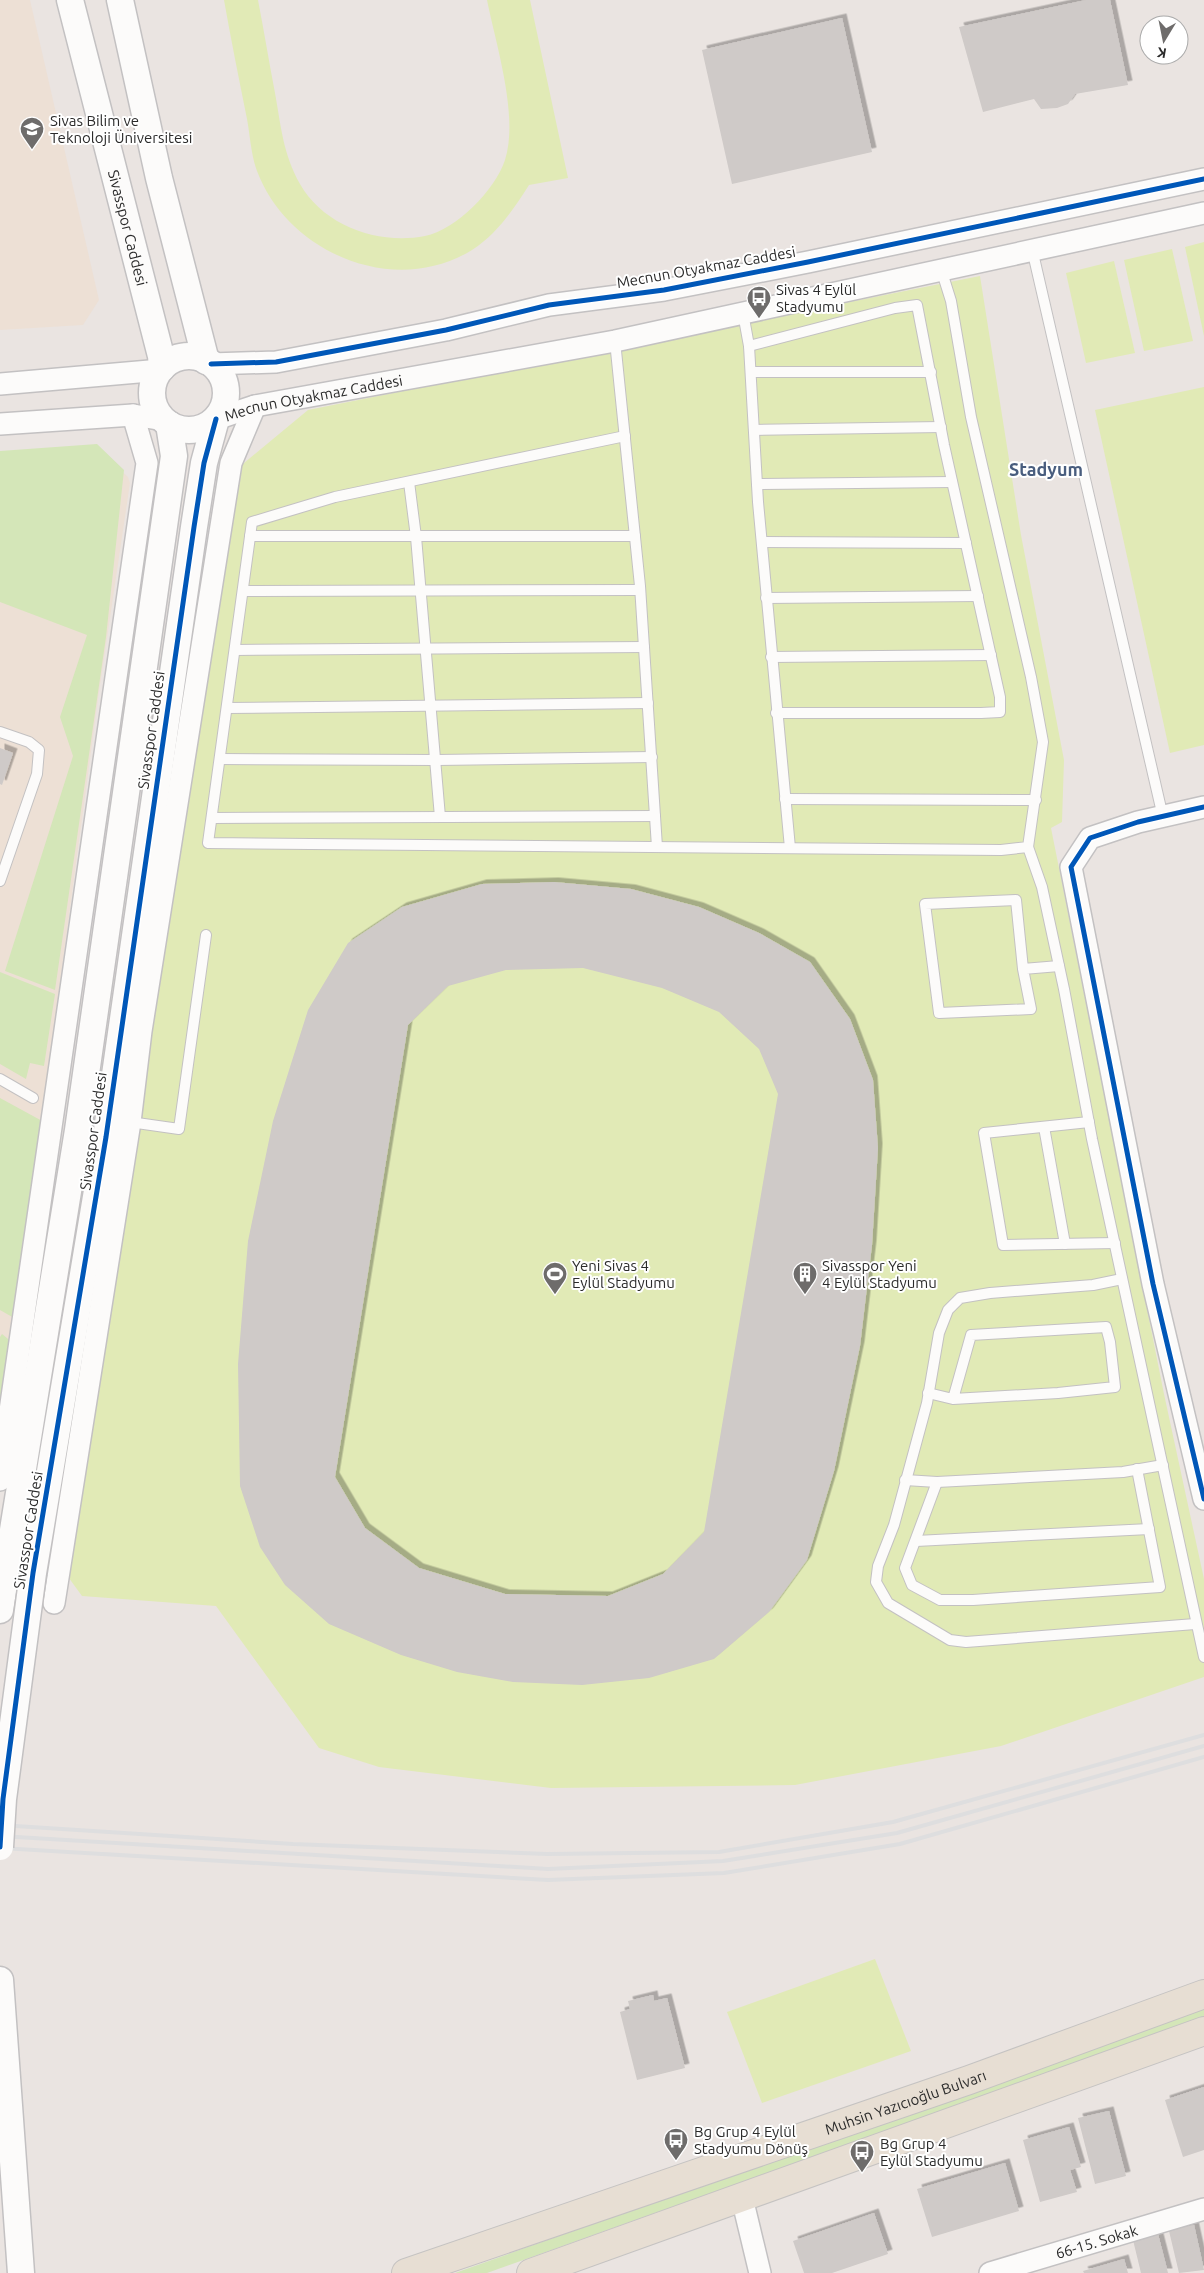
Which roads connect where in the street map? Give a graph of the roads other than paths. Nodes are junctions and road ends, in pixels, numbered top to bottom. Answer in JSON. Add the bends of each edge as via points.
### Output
{"nodes":[{"id":1,"x":70,"y":0,"type":"edge"},
{"id":2,"x":120,"y":0,"type":"edge"},
{"id":3,"x":1204,"y":179,"type":"edge"},
{"id":4,"x":1204,"y":213,"type":"edge"},
{"id":5,"x":1032,"y":249,"type":"junction"},
{"id":6,"x":941,"y":269,"type":"junction"},
{"id":7,"x":743,"y":313,"type":"junction"},
{"id":8,"x":614,"y":341,"type":"junction"},
{"id":9,"x":749,"y":346,"type":"junction"},
{"id":10,"x":209,"y":362,"type":"junction"},
{"id":11,"x":162,"y":369,"type":"junction"},
{"id":12,"x":751,"y":372,"type":"junction"},
{"id":13,"x":931,"y":372,"type":"junction"},
{"id":14,"x":0,"y":384,"type":"edge"},
{"id":15,"x":255,"y":406,"type":"junction"},
{"id":16,"x":133,"y":415,"type":"junction"},
{"id":17,"x":216,"y":419,"type":"junction"},
{"id":18,"x":166,"y":422,"type":"junction"},
{"id":19,"x":0,"y":424,"type":"edge"},
{"id":20,"x":941,"y":427,"type":"junction"},
{"id":21,"x":754,"y":430,"type":"junction"},
{"id":22,"x":625,"y":436,"type":"junction"},
{"id":23,"x":409,"y":482,"type":"junction"},
{"id":24,"x":952,"y":482,"type":"junction"},
{"id":25,"x":757,"y":484,"type":"junction"},
{"id":26,"x":250,"y":536,"type":"junction"},
{"id":27,"x":634,"y":536,"type":"junction"},
{"id":28,"x":416,"y":537,"type":"junction"},
{"id":29,"x":762,"y":542,"type":"junction"},
{"id":30,"x":966,"y":542,"type":"junction"},
{"id":31,"x":640,"y":590,"type":"junction"},
{"id":32,"x":243,"y":591,"type":"junction"},
{"id":33,"x":421,"y":591,"type":"junction"},
{"id":34,"x":978,"y":596,"type":"junction"},
{"id":35,"x":766,"y":598,"type":"junction"},
{"id":36,"x":644,"y":647,"type":"junction"},
{"id":37,"x":426,"y":648,"type":"junction"},
{"id":38,"x":235,"y":650,"type":"junction"},
{"id":39,"x":991,"y":656,"type":"junction"},
{"id":40,"x":771,"y":657,"type":"junction"},
{"id":41,"x":648,"y":703,"type":"junction"},
{"id":42,"x":432,"y":704,"type":"junction"},
{"id":43,"x":227,"y":708,"type":"junction"},
{"id":44,"x":776,"y":714,"type":"junction"},
{"id":45,"x":0,"y":732,"type":"edge"},
{"id":46,"x":652,"y":757,"type":"junction"},
{"id":47,"x":220,"y":759,"type":"junction"},
{"id":48,"x":437,"y":760,"type":"junction"},
{"id":49,"x":785,"y":799,"type":"junction"},
{"id":50,"x":1036,"y":800,"type":"junction"},
{"id":51,"x":1204,"y":807,"type":"edge"},
{"id":52,"x":655,"y":816,"type":"junction"},
{"id":53,"x":1163,"y":816,"type":"junction"},
{"id":54,"x":440,"y":817,"type":"junction"},
{"id":55,"x":212,"y":818,"type":"junction"},
{"id":56,"x":658,"y":847,"type":"junction"},
{"id":57,"x":1028,"y":847,"type":"junction"},
{"id":58,"x":790,"y":848,"type":"junction"},
{"id":59,"x":0,"y":881,"type":"edge"},
{"id":60,"x":206,"y":935,"type":"dead end"},
{"id":61,"x":1060,"y":966,"type":"junction"},
{"id":62,"x":1022,"y":969,"type":"junction"},
{"id":63,"x":0,"y":1079,"type":"edge"},
{"id":64,"x":33,"y":1098,"type":"dead end"},
{"id":65,"x":130,"y":1122,"type":"junction"},
{"id":66,"x":1089,"y":1122,"type":"junction"},
{"id":67,"x":1044,"y":1127,"type":"junction"},
{"id":68,"x":1065,"y":1244,"type":"junction"},
{"id":69,"x":1114,"y":1244,"type":"junction"},
{"id":70,"x":1122,"y":1279,"type":"junction"},
{"id":71,"x":928,"y":1393,"type":"junction"},
{"id":72,"x":953,"y":1399,"type":"junction"},
{"id":73,"x":1162,"y":1465,"type":"junction"},
{"id":74,"x":1137,"y":1470,"type":"junction"},
{"id":75,"x":0,"y":1480,"type":"edge"},
{"id":76,"x":905,"y":1480,"type":"junction"},
{"id":77,"x":938,"y":1482,"type":"junction"},
{"id":78,"x":1204,"y":1499,"type":"edge"},
{"id":79,"x":1148,"y":1529,"type":"junction"},
{"id":80,"x":916,"y":1541,"type":"junction"},
{"id":81,"x":54,"y":1603,"type":"dead end"},
{"id":82,"x":0,"y":1610,"type":"edge"},
{"id":83,"x":1195,"y":1624,"type":"junction"},
{"id":84,"x":1204,"y":1657,"type":"edge"},
{"id":85,"x":0,"y":1847,"type":"edge"},
{"id":86,"x":0,"y":1980,"type":"edge"},
{"id":87,"x":1204,"y":1994,"type":"edge"},
{"id":88,"x":1204,"y":2032,"type":"edge"},
{"id":89,"x":742,"y":2198,"type":"junction"},
{"id":90,"x":1204,"y":2209,"type":"edge"},
{"id":91,"x":21,"y":2273,"type":"edge"},
{"id":92,"x":406,"y":2273,"type":"edge"},
{"id":93,"x":531,"y":2273,"type":"edge"},
{"id":94,"x":760,"y":2273,"type":"edge"},
{"id":95,"x":990,"y":2273,"type":"edge"}],
"edges":[{"from":1,"to":11,"type":"street","name":"Sivasspor Caddesi"},
{"from":2,"to":10,"type":"street","via":[[159,178]]},
{"from":3,"to":10,"type":"street","name":"Mecnun Otyakmaz Caddesi","via":[[808,262],[664,290],[549,305],[446,330],[276,362]]},
{"from":4,"to":5,"type":"street","name":"Mecnun Otyakmaz Caddesi"},
{"from":5,"to":6,"type":"street","name":"Mecnun Otyakmaz Caddesi"},
{"from":5,"to":53,"type":"lane"},
{"from":6,"to":7,"type":"street","name":"Mecnun Otyakmaz Caddesi"},
{"from":6,"to":50,"type":"lane","via":[[1043,742]]},
{"from":7,"to":8,"type":"street","name":"Mecnun Otyakmaz Caddesi"},
{"from":7,"to":9,"type":"lane"},
{"from":8,"to":15,"type":"street","name":"Mecnun Otyakmaz Caddesi"},
{"from":8,"to":22,"type":"lane"},
{"from":9,"to":12,"type":"lane"},
{"from":9,"to":13,"type":"lane","via":[[917,305]]},
{"from":10,"to":11,"type":"street","via":[[182,357]]},
{"from":10,"to":17,"type":"street","via":[[223,379],[226,391],[225,404]]},
{"from":11,"to":14,"type":"street"},
{"from":11,"to":18,"type":"street","via":[[152,392],[154,405]]},
{"from":12,"to":13,"type":"lane"},
{"from":12,"to":21,"type":"lane"},
{"from":13,"to":20,"type":"lane"},
{"from":15,"to":17,"type":"street","name":"Mecnun Otyakmaz Caddesi"},
{"from":15,"to":65,"type":"street","via":[[231,463],[141,1031]]},
{"from":16,"to":18,"type":"street"},
{"from":16,"to":19,"type":"street"},
{"from":16,"to":75,"type":"street","via":[[147,463]]},
{"from":17,"to":18,"type":"street","via":[[193,430],[180,429]]},
{"from":17,"to":85,"type":"street","name":"Sivasspor Caddesi","bridge":true,"via":[[196,509],[106,1137],[33,1574],[3,1799]]},
{"from":18,"to":82,"type":"street","name":"Sivasspor Caddesi","via":[[174,456],[81,1111]]},
{"from":20,"to":21,"type":"lane"},
{"from":20,"to":24,"type":"lane"},
{"from":21,"to":25,"type":"lane"},
{"from":22,"to":23,"type":"lane"},
{"from":22,"to":27,"type":"lane"},
{"from":23,"to":26,"type":"lane","via":[[335,497],[252,522]]},
{"from":23,"to":28,"type":"lane"},
{"from":24,"to":25,"type":"lane"},
{"from":24,"to":30,"type":"lane"},
{"from":25,"to":29,"type":"lane"},
{"from":26,"to":28,"type":"lane"},
{"from":26,"to":32,"type":"lane"},
{"from":27,"to":28,"type":"lane"},
{"from":27,"to":31,"type":"lane"},
{"from":28,"to":33,"type":"lane"},
{"from":29,"to":30,"type":"lane"},
{"from":29,"to":35,"type":"lane"},
{"from":30,"to":34,"type":"lane"},
{"from":31,"to":33,"type":"lane"},
{"from":31,"to":36,"type":"lane"},
{"from":32,"to":33,"type":"lane"},
{"from":32,"to":38,"type":"lane"},
{"from":33,"to":37,"type":"lane"},
{"from":34,"to":35,"type":"lane"},
{"from":34,"to":39,"type":"lane"},
{"from":35,"to":40,"type":"lane"},
{"from":36,"to":37,"type":"lane"},
{"from":36,"to":41,"type":"lane"},
{"from":37,"to":38,"type":"lane"},
{"from":37,"to":42,"type":"lane"},
{"from":38,"to":43,"type":"lane"},
{"from":39,"to":40,"type":"lane"},
{"from":39,"to":44,"type":"lane","via":[[1000,712]]},
{"from":40,"to":44,"type":"lane"},
{"from":41,"to":42,"type":"lane"},
{"from":41,"to":46,"type":"lane"},
{"from":42,"to":43,"type":"lane"},
{"from":42,"to":48,"type":"lane"},
{"from":43,"to":47,"type":"lane"},
{"from":44,"to":49,"type":"lane"},
{"from":45,"to":59,"type":"lane","via":[[28,742],[38,750],[37,774]]},
{"from":46,"to":48,"type":"lane"},
{"from":46,"to":52,"type":"lane"},
{"from":47,"to":48,"type":"lane"},
{"from":47,"to":55,"type":"lane"},
{"from":48,"to":54,"type":"lane"},
{"from":49,"to":50,"type":"lane"},
{"from":49,"to":58,"type":"lane"},
{"from":50,"to":57,"type":"lane"},
{"from":51,"to":53,"type":"street"},
{"from":52,"to":54,"type":"lane"},
{"from":52,"to":56,"type":"lane"},
{"from":53,"to":78,"type":"street","via":[[1090,838],[1071,867],[1153,1284]]},
{"from":54,"to":55,"type":"lane"},
{"from":55,"to":56,"type":"lane","via":[[208,843]]},
{"from":56,"to":58,"type":"lane"},
{"from":57,"to":58,"type":"lane","via":[[1001,850]]},
{"from":57,"to":61,"type":"lane","via":[[1042,887]]},
{"from":60,"to":65,"type":"lane","via":[[179,1129]]},
{"from":61,"to":62,"type":"lane"},
{"from":61,"to":66,"type":"lane"},
{"from":62,"to":62,"type":"lane","via":[[1030,1009],[939,1014],[925,904],[1016,900]]},
{"from":63,"to":64,"type":"lane"},
{"from":65,"to":81,"type":"street"},
{"from":66,"to":67,"type":"lane"},
{"from":66,"to":69,"type":"lane"},
{"from":67,"to":68,"type":"lane"},
{"from":67,"to":68,"type":"lane","via":[[984,1133],[1003,1245]]},
{"from":68,"to":69,"type":"lane"},
{"from":69,"to":70,"type":"lane"},
{"from":70,"to":71,"type":"lane","via":[[1093,1285],[960,1298],[948,1310],[939,1333]]},
{"from":70,"to":73,"type":"lane"},
{"from":71,"to":72,"type":"lane"},
{"from":71,"to":76,"type":"lane"},
{"from":72,"to":72,"type":"lane","via":[[1115,1387],[1106,1327],[971,1336]]},
{"from":73,"to":74,"type":"lane"},
{"from":73,"to":83,"type":"lane"},
{"from":74,"to":77,"type":"lane"},
{"from":74,"to":79,"type":"lane"},
{"from":76,"to":77,"type":"lane"},
{"from":76,"to":83,"type":"lane","via":[[876,1582],[888,1604],[950,1640]]},
{"from":77,"to":80,"type":"lane"},
{"from":79,"to":80,"type":"lane"},
{"from":79,"to":80,"type":"lane","via":[[1160,1587],[973,1600],[940,1600],[912,1585],[906,1568]]},
{"from":83,"to":84,"type":"lane"},
{"from":86,"to":91,"type":"street"},
{"from":87,"to":92,"type":"main road","name":"Muhsin Yazıcıoğlu Bulvarı","via":[[969,2080]]},
{"from":88,"to":89,"type":"main road"},
{"from":89,"to":93,"type":"main road"},
{"from":89,"to":94,"type":"street"},
{"from":90,"to":95,"type":"street","name":"66-15. Sokak"}]}
